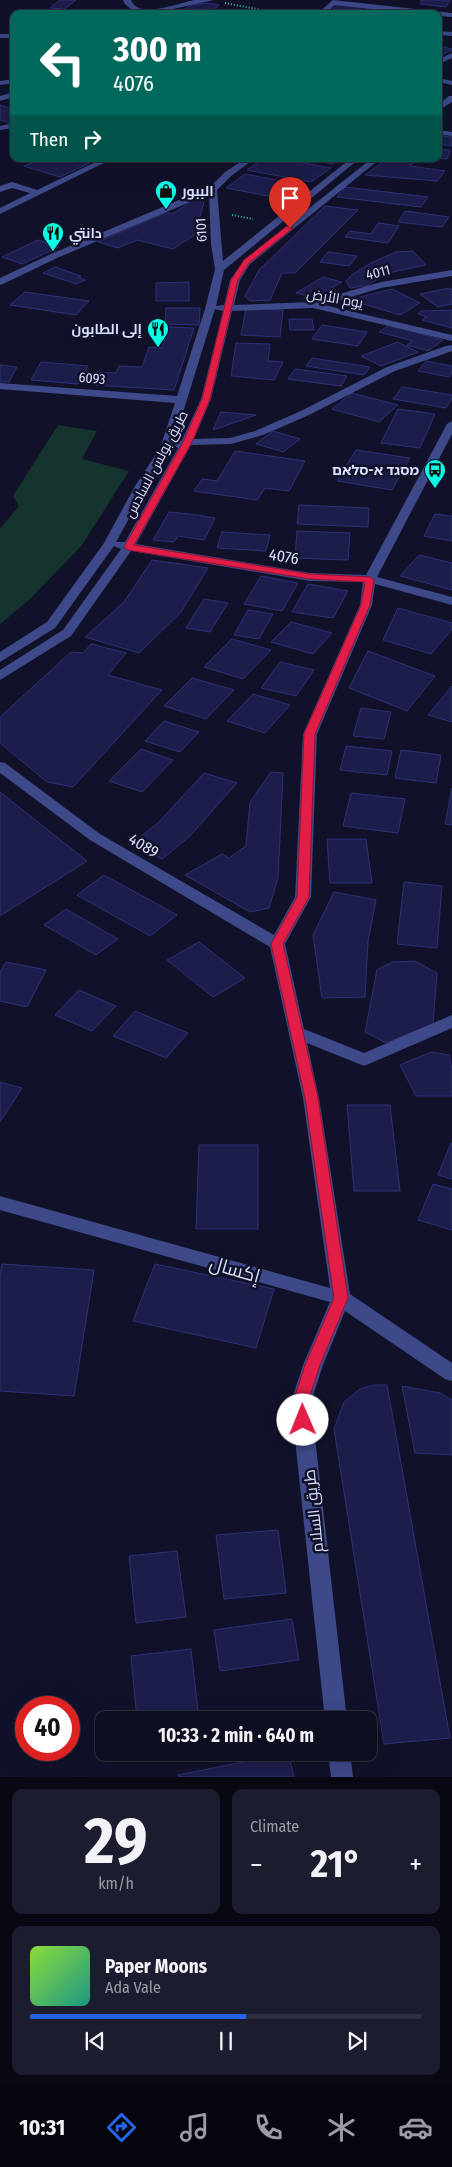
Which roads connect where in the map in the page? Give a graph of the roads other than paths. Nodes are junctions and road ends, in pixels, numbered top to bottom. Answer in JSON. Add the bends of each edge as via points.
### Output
{"nodes":[{"id":1,"x":128,"y":0,"type":"edge"},
{"id":2,"x":210,"y":0,"type":"edge"},
{"id":3,"x":335,"y":1,"type":"edge"},
{"id":4,"x":174,"y":9,"type":"joint"},
{"id":5,"x":139,"y":10,"type":"edge"},
{"id":6,"x":163,"y":10,"type":"edge"},
{"id":7,"x":325,"y":10,"type":"edge"},
{"id":8,"x":410,"y":10,"type":"edge"},
{"id":9,"x":452,"y":98,"type":"edge"},
{"id":10,"x":442,"y":106,"type":"edge"},
{"id":11,"x":102,"y":162,"type":"edge"},
{"id":12,"x":246,"y":162,"type":"edge"},
{"id":13,"x":351,"y":162,"type":"edge"},
{"id":14,"x":372,"y":162,"type":"edge"},
{"id":15,"x":0,"y":189,"type":"edge"},
{"id":16,"x":213,"y":189,"type":"junction"},
{"id":17,"x":38,"y":193,"type":"junction"},
{"id":18,"x":0,"y":211,"type":"edge"},
{"id":19,"x":220,"y":269,"type":"junction"},
{"id":20,"x":452,"y":273,"type":"edge"},
{"id":21,"x":0,"y":282,"type":"edge"},
{"id":22,"x":312,"y":305,"type":"junction"},
{"id":23,"x":229,"y":307,"type":"junction"},
{"id":24,"x":210,"y":308,"type":"junction"},
{"id":25,"x":451,"y":344,"type":"edge"},
{"id":26,"x":0,"y":386,"type":"edge"},
{"id":27,"x":182,"y":400,"type":"junction"},
{"id":28,"x":452,"y":424,"type":"edge"},
{"id":29,"x":187,"y":442,"type":"junction"},
{"id":30,"x":166,"y":448,"type":"junction"},
{"id":31,"x":110,"y":543,"type":"junction"},
{"id":32,"x":128,"y":547,"type":"junction"},
{"id":33,"x":370,"y":580,"type":"junction"},
{"id":34,"x":452,"y":601,"type":"edge"},
{"id":35,"x":0,"y":658,"type":"edge"},
{"id":36,"x":0,"y":676,"type":"edge"},
{"id":37,"x":0,"y":766,"type":"edge"},
{"id":38,"x":277,"y":944,"type":"junction"},
{"id":39,"x":452,"y":1022,"type":"edge"},
{"id":40,"x":297,"y":1033,"type":"junction"},
{"id":41,"x":0,"y":1203,"type":"edge"},
{"id":42,"x":341,"y":1298,"type":"junction"},
{"id":43,"x":452,"y":1373,"type":"edge"},
{"id":44,"x":335,"y":1711,"type":"edge"},
{"id":45,"x":340,"y":1761,"type":"edge"},
{"id":46,"x":342,"y":1777,"type":"edge"}],
"edges":[{"from":1,"to":5,"type":"street","via":[[127,3]]},
{"from":2,"to":4,"type":"street"},
{"from":3,"to":7,"type":"street"},
{"from":3,"to":8,"type":"street"},
{"from":4,"to":6,"type":"street"},
{"from":9,"to":10,"type":"street"},
{"from":11,"to":17,"type":"street"},
{"from":12,"to":16,"type":"street"},
{"from":13,"to":19,"type":"street"},
{"from":14,"to":23,"type":"street","name":"طريق بولس السادس","via":[[247,262],[235,280]]},
{"from":15,"to":17,"type":"street","via":[[12,186]]},
{"from":16,"to":19,"type":"street","name":"6101"},
{"from":16,"to":21,"type":"street"},
{"from":17,"to":18,"type":"street"},
{"from":19,"to":24,"type":"street","name":"طريق بولس السادس"},
{"from":20,"to":22,"type":"street","name":"4011","via":[[401,280]]},
{"from":22,"to":23,"type":"street","name":"يوم الأرض"},
{"from":22,"to":25,"type":"street","name":"يوم الأرض"},
{"from":23,"to":24,"type":"street","name":"يوم الأرض"},
{"from":23,"to":29,"type":"street","name":"طريق بولس السادس","via":[[206,399]]},
{"from":24,"to":27,"type":"street","name":"طريق بولس السادس"},
{"from":25,"to":29,"type":"street","via":[[390,369],[259,434],[231,441]]},
{"from":26,"to":27,"type":"street","name":"6093"},
{"from":27,"to":30,"type":"street","name":"طريق بولس السادس"},
{"from":28,"to":33,"type":"street"},
{"from":29,"to":30,"type":"street"},
{"from":29,"to":32,"type":"street","name":"طريق بولس السادس"},
{"from":30,"to":31,"type":"street","name":"طريق بولس السادس"},
{"from":31,"to":32,"type":"street","name":"4076"},
{"from":31,"to":35,"type":"street","name":"طريق بولس السادس","via":[[51,625]]},
{"from":32,"to":33,"type":"street","name":"4076","via":[[310,577]]},
{"from":32,"to":36,"type":"street","name":"طريق بولس السادس","via":[[67,633]]},
{"from":33,"to":34,"type":"street","name":"4076"},
{"from":33,"to":38,"type":"street","via":[[366,605],[310,734],[303,897]]},
{"from":37,"to":38,"type":"street","name":"4089","via":[[94,837]]},
{"from":38,"to":40,"type":"street"},
{"from":39,"to":40,"type":"street","via":[[364,1060]]},
{"from":40,"to":42,"type":"street","via":[[311,1098]]},
{"from":41,"to":42,"type":"street","name":"إكسال"},
{"from":42,"to":43,"type":"street","name":"إكسال"},
{"from":42,"to":44,"type":"street","name":"طريق السلام","via":[[312,1365],[301,1402]]},
{"from":45,"to":46,"type":"street"}]}
